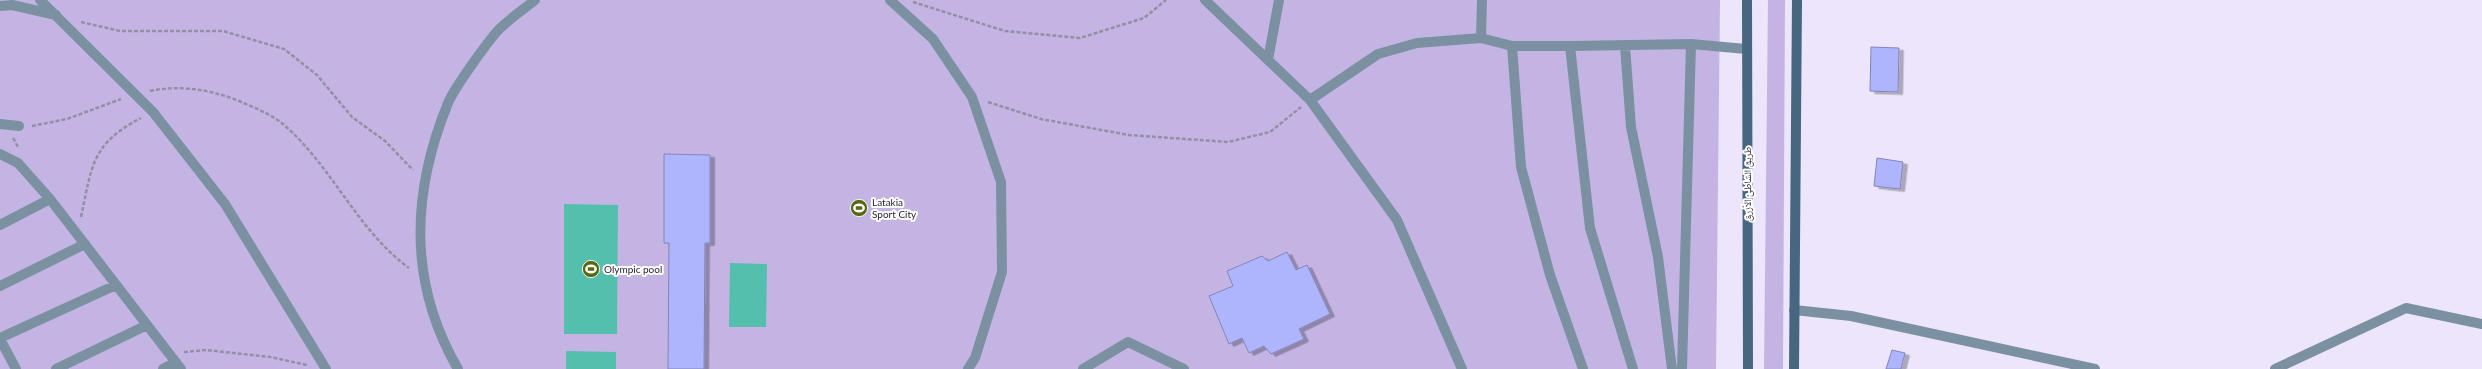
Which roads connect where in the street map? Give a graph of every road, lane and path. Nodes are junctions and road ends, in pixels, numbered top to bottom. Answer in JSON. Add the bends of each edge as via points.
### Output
{"nodes":[{"id":1,"x":40,"y":0,"type":"edge"},
{"id":2,"x":536,"y":0,"type":"edge"},
{"id":3,"x":890,"y":0,"type":"edge"},
{"id":4,"x":906,"y":0,"type":"edge"},
{"id":5,"x":1166,"y":0,"type":"edge"},
{"id":6,"x":1205,"y":0,"type":"edge"},
{"id":7,"x":1280,"y":0,"type":"edge"},
{"id":8,"x":1482,"y":0,"type":"edge"},
{"id":9,"x":1747,"y":0,"type":"edge"},
{"id":10,"x":1797,"y":0,"type":"edge"},
{"id":11,"x":0,"y":6,"type":"edge"},
{"id":12,"x":58,"y":16,"type":"junction"},
{"id":13,"x":1481,"y":38,"type":"junction"},
{"id":14,"x":1691,"y":44,"type":"junction"},
{"id":15,"x":1512,"y":46,"type":"junction"},
{"id":16,"x":1570,"y":46,"type":"junction"},
{"id":17,"x":1625,"y":46,"type":"junction"},
{"id":18,"x":1746,"y":49,"type":"junction"},
{"id":19,"x":1268,"y":60,"type":"junction"},
{"id":20,"x":134,"y":94,"type":"junction"},
{"id":21,"x":972,"y":97,"type":"junction"},
{"id":22,"x":1310,"y":100,"type":"junction"},
{"id":23,"x":152,"y":112,"type":"junction"},
{"id":24,"x":0,"y":124,"type":"edge"},
{"id":25,"x":19,"y":126,"type":"junction"},
{"id":26,"x":23,"y":151,"type":"dead end"},
{"id":27,"x":0,"y":154,"type":"edge"},
{"id":28,"x":424,"y":180,"type":"junction"},
{"id":29,"x":50,"y":199,"type":"junction"},
{"id":30,"x":76,"y":214,"type":"dead end"},
{"id":31,"x":0,"y":225,"type":"edge"},
{"id":32,"x":85,"y":244,"type":"junction"},
{"id":33,"x":424,"y":280,"type":"junction"},
{"id":34,"x":116,"y":285,"type":"junction"},
{"id":35,"x":0,"y":286,"type":"edge"},
{"id":36,"x":1794,"y":310,"type":"junction"},
{"id":37,"x":2482,"y":324,"type":"edge"},
{"id":38,"x":147,"y":325,"type":"junction"},
{"id":39,"x":0,"y":338,"type":"edge"},
{"id":40,"x":186,"y":358,"type":"dead end"},
{"id":41,"x":324,"y":365,"type":"edge"},
{"id":42,"x":179,"y":366,"type":"edge"},
{"id":43,"x":1795,"y":367,"type":"edge"},
{"id":44,"x":16,"y":369,"type":"edge"},
{"id":45,"x":56,"y":369,"type":"edge"},
{"id":46,"x":163,"y":369,"type":"edge"},
{"id":47,"x":458,"y":369,"type":"edge"},
{"id":48,"x":968,"y":369,"type":"edge"},
{"id":49,"x":1084,"y":369,"type":"edge"},
{"id":50,"x":1184,"y":369,"type":"edge"},
{"id":51,"x":1462,"y":369,"type":"edge"},
{"id":52,"x":1583,"y":369,"type":"edge"},
{"id":53,"x":1633,"y":369,"type":"edge"},
{"id":54,"x":1672,"y":369,"type":"edge"},
{"id":55,"x":1682,"y":369,"type":"edge"},
{"id":56,"x":1748,"y":369,"type":"edge"},
{"id":57,"x":2095,"y":369,"type":"edge"},
{"id":58,"x":2275,"y":369,"type":"edge"}],
"edges":[{"from":1,"to":12,"type":"street"},
{"from":2,"to":28,"type":"street","via":[[495,34],[449,102]]},
{"from":3,"to":21,"type":"street","via":[[933,39]]},
{"from":4,"to":5,"type":"path","via":[[1005,31],[1080,38],[1144,18]]},
{"from":6,"to":19,"type":"street"},
{"from":7,"to":19,"type":"street"},
{"from":8,"to":13,"type":"street"},
{"from":9,"to":18,"type":"main road","name":"طريق الشاطئ الأزرق"},
{"from":10,"to":36,"type":"main road"},
{"from":11,"to":12,"type":"street","via":[[12,5]]},
{"from":12,"to":20,"type":"street"},
{"from":12,"to":28,"type":"path","via":[[120,31],[223,31],[284,49],[317,75],[352,118],[385,141]]},
{"from":13,"to":15,"type":"street"},
{"from":13,"to":22,"type":"street","via":[[1417,43],[1378,54]]},
{"from":14,"to":17,"type":"street"},
{"from":14,"to":18,"type":"street"},
{"from":14,"to":55,"type":"street"},
{"from":15,"to":16,"type":"street"},
{"from":15,"to":52,"type":"street","via":[[1521,167],[1550,275]]},
{"from":16,"to":17,"type":"street"},
{"from":16,"to":53,"type":"street","via":[[1590,228]]},
{"from":17,"to":54,"type":"street","via":[[1631,127],[1658,257]]},
{"from":18,"to":56,"type":"main road","name":"طريق الشاطئ الأزرق"},
{"from":19,"to":22,"type":"street"},
{"from":20,"to":23,"type":"street"},
{"from":20,"to":25,"type":"path","via":[[55,123]]},
{"from":20,"to":33,"type":"path","via":[[190,87],[217,93],[255,107],[282,123],[309,149],[376,239]]},
{"from":21,"to":22,"type":"path","via":[[1041,119],[1129,135],[1228,142],[1270,132]]},
{"from":21,"to":48,"type":"street","via":[[1001,182],[1002,272],[975,358]]},
{"from":22,"to":51,"type":"street","via":[[1397,220]]},
{"from":23,"to":30,"type":"path","via":[[124,127],[108,140],[93,167],[81,220]]},
{"from":23,"to":41,"type":"street","via":[[225,204]]},
{"from":24,"to":25,"type":"street"},
{"from":25,"to":26,"type":"path","via":[[13,138]]},
{"from":27,"to":29,"type":"street","via":[[18,163]]},
{"from":28,"to":33,"type":"street","via":[[419,230]]},
{"from":29,"to":31,"type":"street"},
{"from":29,"to":32,"type":"street"},
{"from":32,"to":34,"type":"street"},
{"from":32,"to":35,"type":"street"},
{"from":33,"to":47,"type":"street","via":[[443,343]]},
{"from":34,"to":38,"type":"street"},
{"from":34,"to":39,"type":"street"},
{"from":36,"to":43,"type":"main road"},
{"from":36,"to":57,"type":"street","via":[[1851,316]]},
{"from":37,"to":58,"type":"street","via":[[2406,308],[2312,354]]},
{"from":38,"to":42,"type":"street"},
{"from":38,"to":45,"type":"street"},
{"from":39,"to":44,"type":"street"},
{"from":40,"to":41,"type":"path","via":[[182,352],[202,350],[270,357],[301,365]]},
{"from":42,"to":46,"type":"street"},
{"from":49,"to":50,"type":"street","via":[[1128,342]]}]}
